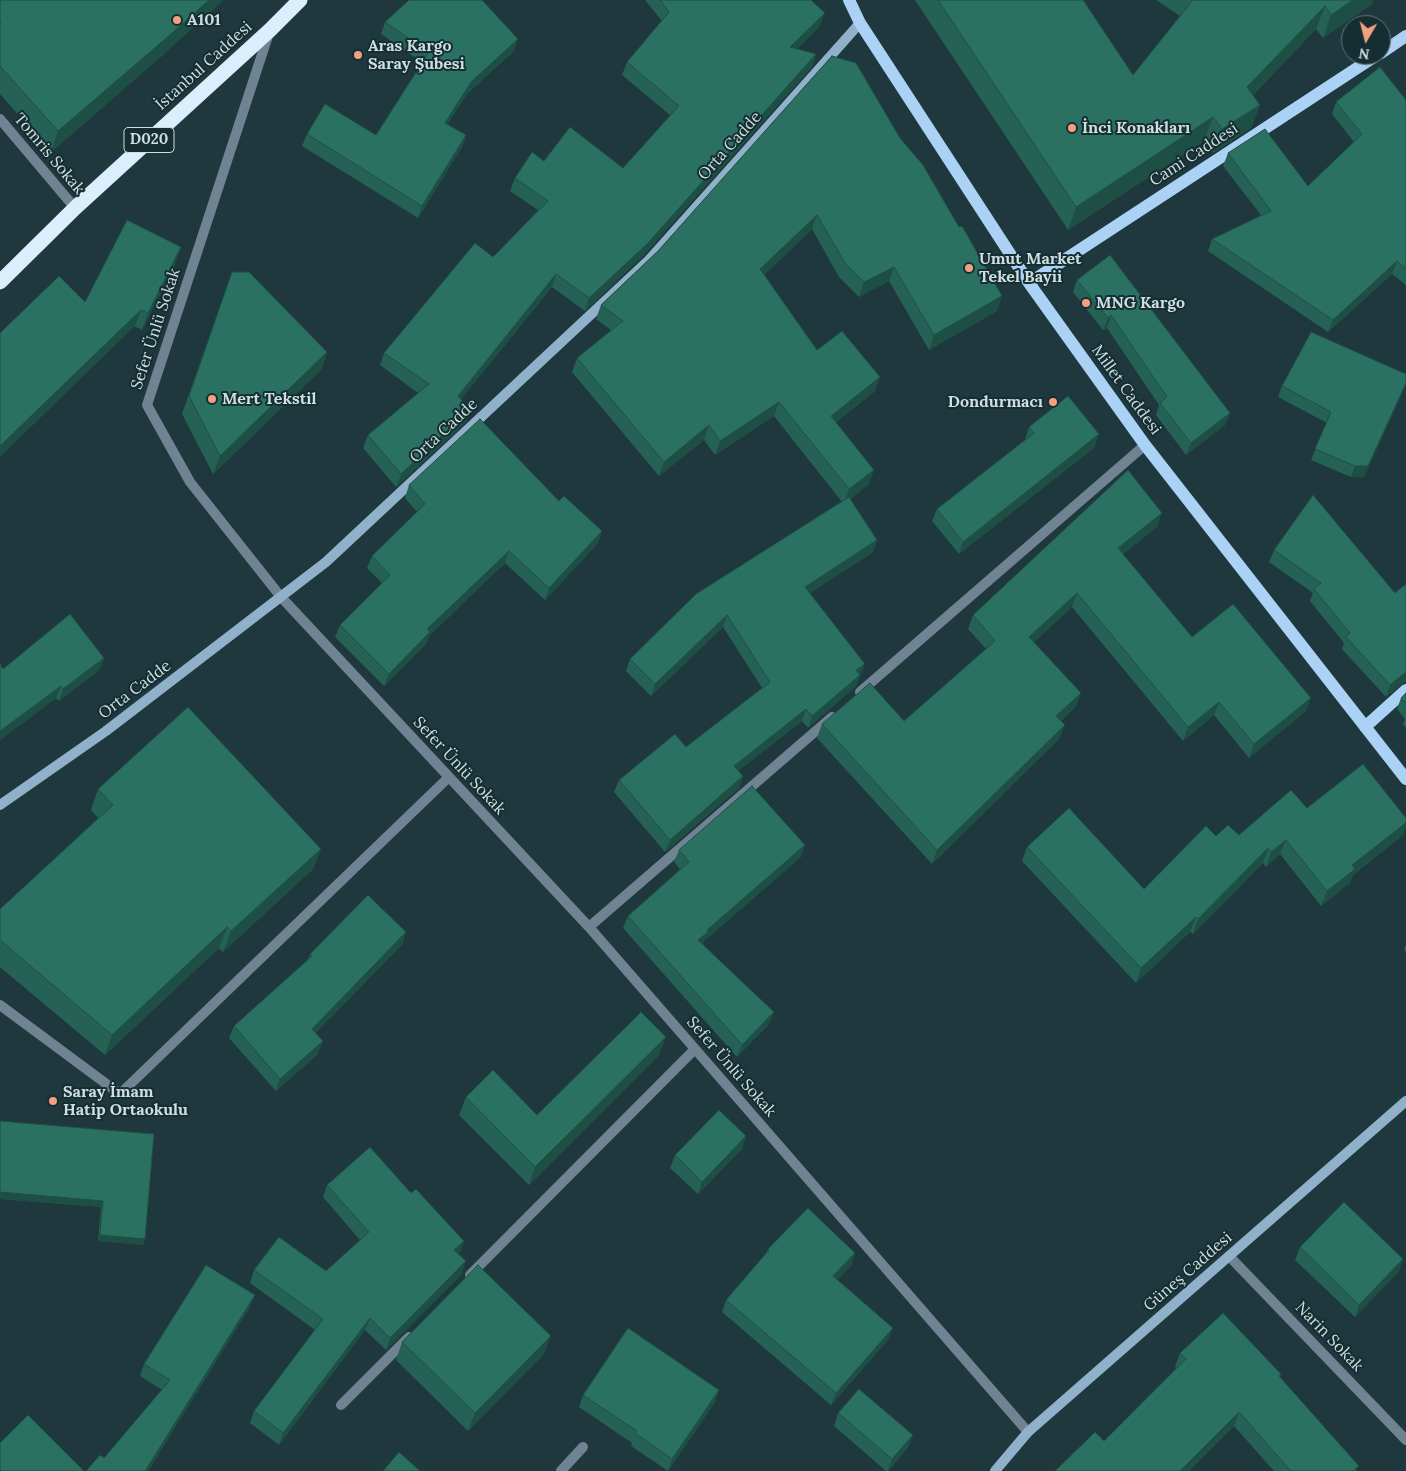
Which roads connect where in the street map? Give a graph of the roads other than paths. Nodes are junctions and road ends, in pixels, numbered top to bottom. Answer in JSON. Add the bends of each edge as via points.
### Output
{"nodes":[{"id":1,"x":300,"y":0,"type":"edge"},
{"id":2,"x":849,"y":0,"type":"edge"},
{"id":3,"x":860,"y":24,"type":"junction"},
{"id":4,"x":270,"y":30,"type":"junction"},
{"id":5,"x":1406,"y":36,"type":"edge"},
{"id":6,"x":1391,"y":46,"type":"edge"},
{"id":7,"x":1362,"y":65,"type":"edge"},
{"id":8,"x":0,"y":119,"type":"edge"},
{"id":9,"x":75,"y":208,"type":"junction"},
{"id":10,"x":0,"y":282,"type":"edge"},
{"id":11,"x":1029,"y":283,"type":"junction"},
{"id":12,"x":1145,"y":445,"type":"junction"},
{"id":13,"x":281,"y":597,"type":"junction"},
{"id":14,"x":1406,"y":690,"type":"edge"},
{"id":15,"x":852,"y":699,"type":"edge"},
{"id":16,"x":837,"y":712,"type":"edge"},
{"id":17,"x":1365,"y":727,"type":"junction"},
{"id":18,"x":449,"y":777,"type":"junction"},
{"id":19,"x":1406,"y":779,"type":"edge"},
{"id":20,"x":0,"y":805,"type":"edge"},
{"id":21,"x":589,"y":927,"type":"junction"},
{"id":22,"x":0,"y":1005,"type":"edge"},
{"id":23,"x":695,"y":1049,"type":"junction"},
{"id":24,"x":1406,"y":1101,"type":"edge"},
{"id":25,"x":1229,"y":1256,"type":"junction"},
{"id":26,"x":466,"y":1280,"type":"edge"},
{"id":27,"x":418,"y":1328,"type":"edge"},
{"id":28,"x":341,"y":1405,"type":"dead end"},
{"id":29,"x":1028,"y":1432,"type":"junction"},
{"id":30,"x":1406,"y":1440,"type":"edge"},
{"id":31,"x":583,"y":1447,"type":"dead end"},
{"id":32,"x":561,"y":1471,"type":"edge"},
{"id":33,"x":995,"y":1471,"type":"edge"}],
"edges":[{"from":1,"to":4,"type":"highway","name":"İstanbul Caddesi","number":"D020"},
{"from":2,"to":3,"type":"main road","name":"Millet Caddesi"},
{"from":3,"to":11,"type":"main road","name":"Millet Caddesi"},
{"from":3,"to":13,"type":"street","name":"Orta Cadde","via":[[648,261],[326,562]]},
{"from":4,"to":9,"type":"highway","name":"İstanbul Caddesi","number":"D020"},
{"from":4,"to":13,"type":"street","name":"Sefer Ünlü Sokak","via":[[147,404],[190,482]]},
{"from":5,"to":6,"type":"main road"},
{"from":7,"to":11,"type":"main road","name":"Cami Caddesi"},
{"from":8,"to":9,"type":"street","name":"Tomris Sokak"},
{"from":9,"to":10,"type":"highway","name":"İstanbul Caddesi","number":"D020"},
{"from":11,"to":12,"type":"main road","name":"Millet Caddesi"},
{"from":12,"to":15,"type":"street"},
{"from":12,"to":17,"type":"main road","name":"Millet Caddesi"},
{"from":13,"to":18,"type":"street","name":"Sefer Ünlü Sokak"},
{"from":13,"to":20,"type":"street","name":"Orta Cadde","via":[[106,731]]},
{"from":14,"to":17,"type":"main road"},
{"from":16,"to":21,"type":"street"},
{"from":17,"to":19,"type":"main road","name":"Millet Caddesi"},
{"from":18,"to":21,"type":"street","name":"Sefer Ünlü Sokak"},
{"from":18,"to":22,"type":"street","via":[[120,1094]]},
{"from":21,"to":23,"type":"street","name":"Sefer Ünlü Sokak"},
{"from":23,"to":26,"type":"street"},
{"from":23,"to":29,"type":"street","name":"Sefer Ünlü Sokak"},
{"from":24,"to":25,"type":"street","name":"Güneş Caddesi"},
{"from":25,"to":29,"type":"street","name":"Güneş Caddesi"},
{"from":25,"to":30,"type":"street","name":"Narin Sokak"},
{"from":27,"to":28,"type":"street"},
{"from":29,"to":33,"type":"street","name":"Güneş Caddesi"},
{"from":31,"to":32,"type":"street"}]}
